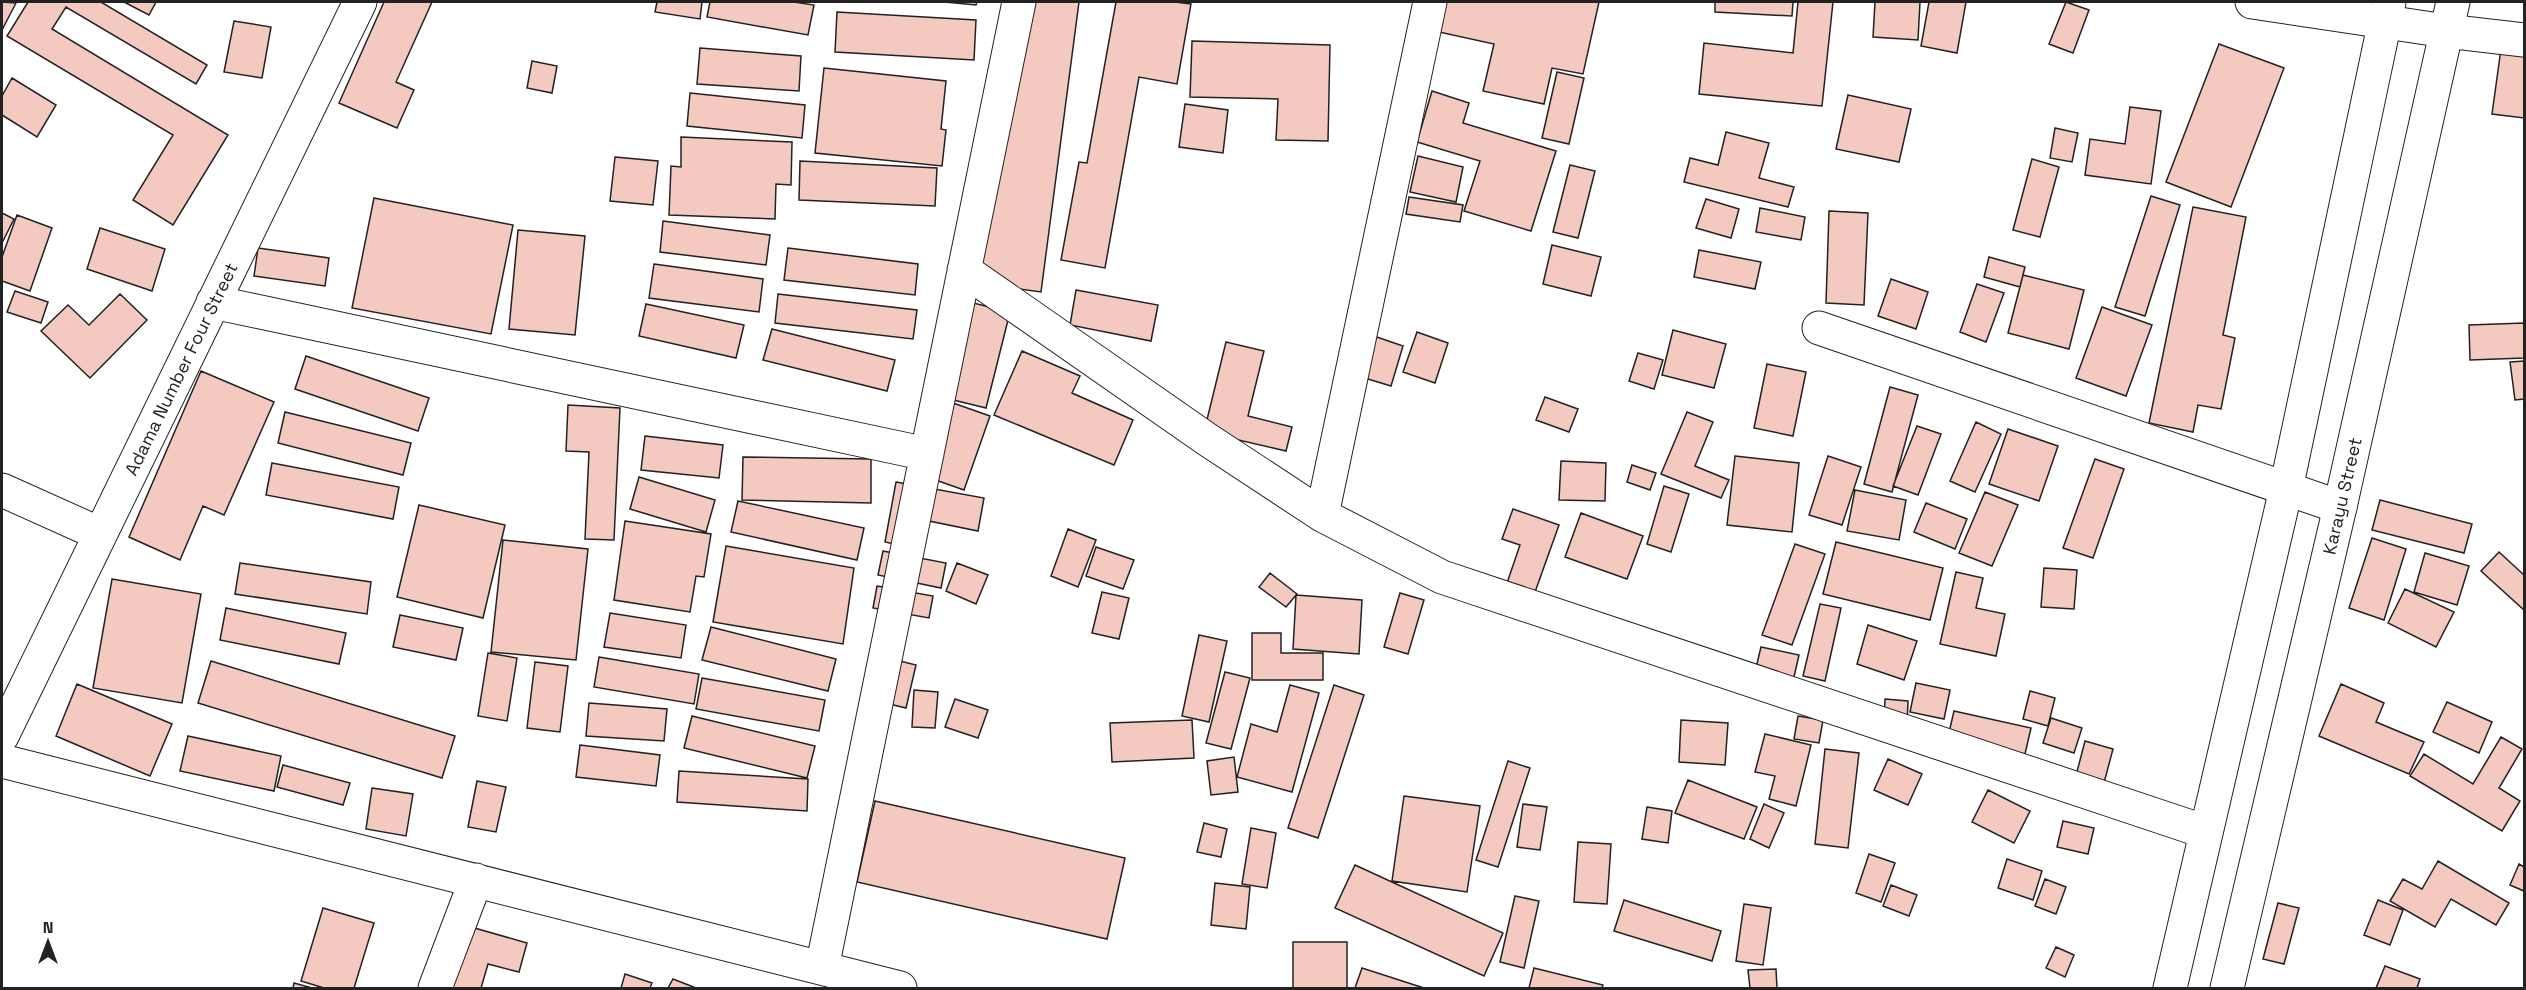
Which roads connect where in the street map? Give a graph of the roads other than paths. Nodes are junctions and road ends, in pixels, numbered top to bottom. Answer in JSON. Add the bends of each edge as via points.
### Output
{"nodes":[{"id":1,"x":360,"y":2,"type":"edge"},
{"id":2,"x":1019,"y":2,"type":"edge"},
{"id":3,"x":1430,"y":2,"type":"edge"},
{"id":4,"x":2252,"y":2,"type":"edge"},
{"id":5,"x":2387,"y":12,"type":"edge"},
{"id":6,"x":2449,"y":16,"type":"edge"},
{"id":7,"x":2524,"y":40,"type":"edge"},
{"id":8,"x":964,"y":270,"type":"junction"},
{"id":9,"x":213,"y":302,"type":"junction"},
{"id":10,"x":1819,"y":328,"type":"dead end"},
{"id":11,"x":927,"y":454,"type":"junction"},
{"id":12,"x":2286,"y":489,"type":"junction"},
{"id":13,"x":2,"y":490,"type":"edge"},
{"id":14,"x":2340,"y":507,"type":"junction"},
{"id":15,"x":1322,"y":515,"type":"junction"},
{"id":16,"x":100,"y":534,"type":"junction"},
{"id":17,"x":2,"y":736,"type":"edge"},
{"id":18,"x":2,"y":761,"type":"edge"},
{"id":19,"x":2206,"y":832,"type":"junction"},
{"id":20,"x":476,"y":880,"type":"junction"},
{"id":21,"x":822,"y":968,"type":"junction"},
{"id":22,"x":435,"y":988,"type":"edge"},
{"id":23,"x":900,"y":988,"type":"edge"},
{"id":24,"x":2170,"y":988,"type":"edge"},
{"id":25,"x":2227,"y":988,"type":"edge"}],
"edges":[{"from":1,"to":9,"type":"street","name":"Adama Number Four Street"},
{"from":2,"to":8,"type":"street"},
{"from":3,"to":15,"type":"street"},
{"from":4,"to":5,"type":"street"},
{"from":5,"to":6,"type":"street"},
{"from":5,"to":12,"type":"street"},
{"from":6,"to":7,"type":"street"},
{"from":6,"to":14,"type":"street","name":"Karayu Street"},
{"from":8,"to":11,"type":"street"},
{"from":8,"to":15,"type":"street"},
{"from":9,"to":11,"type":"street"},
{"from":9,"to":16,"type":"street","name":"Adama Number Four Street"},
{"from":10,"to":12,"type":"street"},
{"from":11,"to":21,"type":"street"},
{"from":12,"to":14,"type":"street"},
{"from":12,"to":19,"type":"street"},
{"from":13,"to":16,"type":"street"},
{"from":14,"to":25,"type":"street","name":"Karayu Street"},
{"from":15,"to":19,"type":"street","via":[[1442,577]]},
{"from":16,"to":17,"type":"street","name":"Adama Number Four Street"},
{"from":18,"to":20,"type":"street"},
{"from":19,"to":24,"type":"street"},
{"from":20,"to":21,"type":"street"},
{"from":20,"to":22,"type":"street"},
{"from":21,"to":23,"type":"street"}]}
